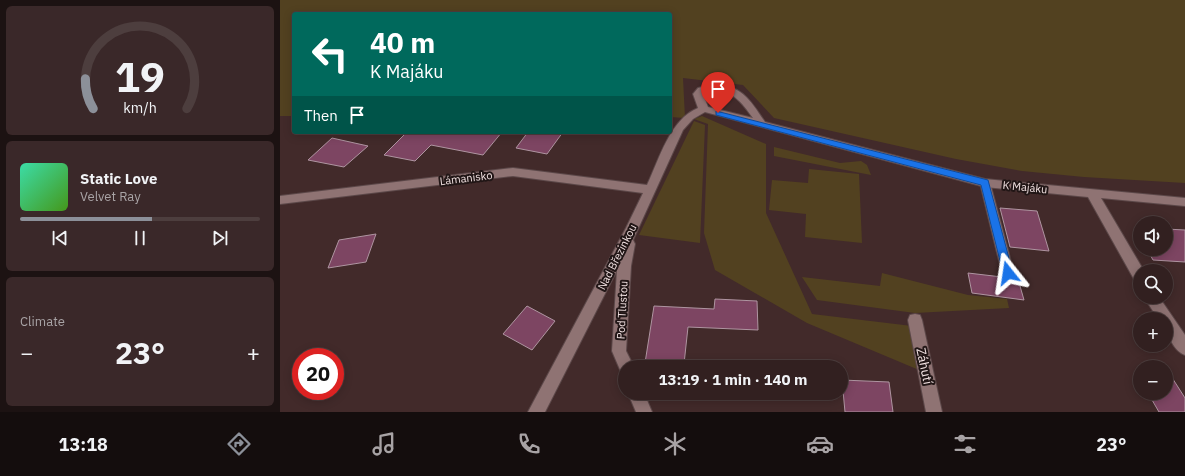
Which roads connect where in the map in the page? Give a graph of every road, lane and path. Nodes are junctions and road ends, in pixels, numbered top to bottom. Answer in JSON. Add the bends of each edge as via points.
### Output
{"nodes":[{"id":1,"x":704,"y":109,"type":"junction"},
{"id":2,"x":762,"y":125,"type":"junction"},
{"id":3,"x":985,"y":183,"type":"junction"},
{"id":4,"x":651,"y":190,"type":"junction"},
{"id":5,"x":1092,"y":193,"type":"junction"},
{"id":6,"x":280,"y":200,"type":"edge"},
{"id":7,"x":1185,"y":202,"type":"edge"},
{"id":8,"x":632,"y":229,"type":"junction"},
{"id":9,"x":1133,"y":265,"type":"edge"},
{"id":10,"x":1008,"y":273,"type":"dead end"},
{"id":11,"x":915,"y":320,"type":"dead end"},
{"id":12,"x":1173,"y":330,"type":"edge"},
{"id":13,"x":1185,"y":348,"type":"edge"},
{"id":14,"x":623,"y":360,"type":"edge"},
{"id":15,"x":639,"y":400,"type":"edge"},
{"id":16,"x":536,"y":412,"type":"edge"},
{"id":17,"x":644,"y":412,"type":"edge"},
{"id":18,"x":934,"y":412,"type":"edge"}],
"edges":[{"from":1,"to":2,"type":"street","name":"K Majáku"},
{"from":1,"to":2,"type":"street","via":[[698,94],[701,90],[719,88],[736,92]]},
{"from":1,"to":4,"type":"street","name":"Nad Březinkou","via":[[691,115],[681,124]]},
{"from":2,"to":3,"type":"street","name":"K Majáku"},
{"from":3,"to":5,"type":"street","name":"K Majáku"},
{"from":3,"to":10,"type":"lane"},
{"from":4,"to":6,"type":"street","name":"Lámanisko","via":[[513,172]]},
{"from":4,"to":8,"type":"street","name":"Nad Březinkou"},
{"from":5,"to":7,"type":"street","name":"K Majáku"},
{"from":5,"to":9,"type":"street"},
{"from":8,"to":14,"type":"street","name":"Pod Tlustou","via":[[624,266],[619,351]]},
{"from":8,"to":16,"type":"street","name":"Nad Březinkou"},
{"from":11,"to":18,"type":"street","name":"Záhutí"},
{"from":12,"to":13,"type":"street"},
{"from":15,"to":17,"type":"street"}]}
